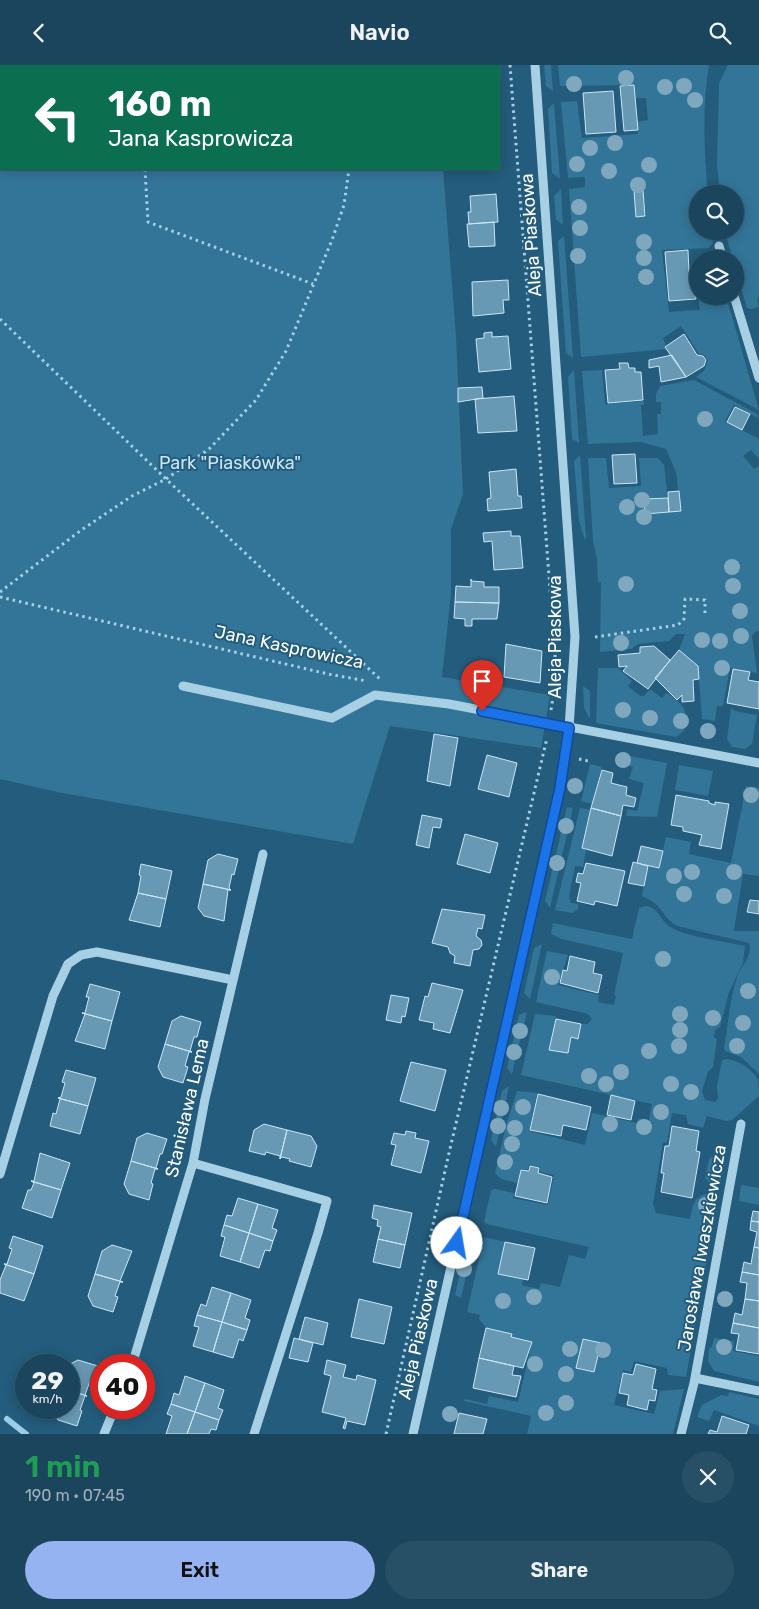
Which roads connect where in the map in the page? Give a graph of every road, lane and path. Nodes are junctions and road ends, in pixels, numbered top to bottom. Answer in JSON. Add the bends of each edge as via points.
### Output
{"nodes":[{"id":1,"x":510,"y":65,"type":"edge"},
{"id":2,"x":534,"y":65,"type":"edge"},
{"id":3,"x":146,"y":170,"type":"edge"},
{"id":4,"x":348,"y":170,"type":"edge"},
{"id":5,"x":719,"y":246,"type":"dead end"},
{"id":6,"x":720,"y":250,"type":"edge"},
{"id":7,"x":313,"y":284,"type":"junction"},
{"id":8,"x":737,"y":305,"type":"edge"},
{"id":9,"x":0,"y":319,"type":"edge"},
{"id":10,"x":759,"y":378,"type":"edge"},
{"id":11,"x":166,"y":479,"type":"junction"},
{"id":12,"x":0,"y":592,"type":"edge"},
{"id":13,"x":0,"y":597,"type":"edge"},
{"id":14,"x":705,"y":617,"type":"dead end"},
{"id":15,"x":595,"y":637,"type":"dead end"},
{"id":16,"x":556,"y":678,"type":"dead end"},
{"id":17,"x":372,"y":682,"type":"dead end"},
{"id":18,"x":183,"y":686,"type":"dead end"},
{"id":19,"x":555,"y":686,"type":"dead end"},
{"id":20,"x":397,"y":697,"type":"junction"},
{"id":21,"x":550,"y":724,"type":"junction"},
{"id":22,"x":569,"y":728,"type":"junction"},
{"id":23,"x":759,"y":763,"type":"edge"},
{"id":24,"x":263,"y":855,"type":"dead end"},
{"id":25,"x":233,"y":980,"type":"junction"},
{"id":26,"x":741,"y":1123,"type":"dead end"},
{"id":27,"x":194,"y":1163,"type":"junction"},
{"id":28,"x":0,"y":1174,"type":"edge"},
{"id":29,"x":135,"y":1354,"type":"edge"},
{"id":30,"x":695,"y":1378,"type":"junction"},
{"id":31,"x":759,"y":1391,"type":"edge"},
{"id":32,"x":111,"y":1419,"type":"edge"},
{"id":33,"x":104,"y":1434,"type":"edge"},
{"id":34,"x":254,"y":1434,"type":"edge"},
{"id":35,"x":386,"y":1434,"type":"edge"},
{"id":36,"x":414,"y":1434,"type":"edge"},
{"id":37,"x":681,"y":1434,"type":"edge"}],
"edges":[{"from":1,"to":16,"type":"path"},
{"from":2,"to":22,"type":"street","name":"Aleja Piaskowa","via":[[573,588],[575,637]]},
{"from":3,"to":7,"type":"path","via":[[148,222]]},
{"from":4,"to":7,"type":"path","via":[[344,205]]},
{"from":5,"to":6,"type":"street"},
{"from":7,"to":11,"type":"path","via":[[286,351],[256,399],[209,449]]},
{"from":8,"to":10,"type":"street"},
{"from":9,"to":11,"type":"path"},
{"from":11,"to":12,"type":"path","via":[[132,496],[80,531]]},
{"from":11,"to":20,"type":"path"},
{"from":13,"to":17,"type":"path","name":"Jana Kasprowicza"},
{"from":14,"to":15,"type":"path","via":[[705,600],[685,599],[684,619],[678,625]]},
{"from":18,"to":20,"type":"street","via":[[332,718],[375,695]]},
{"from":19,"to":21,"type":"path"},
{"from":20,"to":21,"type":"street"},
{"from":21,"to":22,"type":"street"},
{"from":21,"to":35,"type":"path"},
{"from":22,"to":23,"type":"street"},
{"from":22,"to":36,"type":"street","name":"Aleja Piaskowa","via":[[560,788]]},
{"from":24,"to":25,"type":"street","name":"Stanisława Lema"},
{"from":25,"to":27,"type":"street","name":"Stanisława Lema","via":[[205,1099]]},
{"from":25,"to":28,"type":"street","via":[[97,952],[81,955],[68,964],[53,996]]},
{"from":26,"to":30,"type":"street","name":"Jarosława Iwaszkiewicza"},
{"from":27,"to":29,"type":"street","name":"Stanisława Lema"},
{"from":27,"to":34,"type":"street","via":[[326,1201]]},
{"from":30,"to":31,"type":"street","name":"Jarosława Iwaszkiewicza"},
{"from":30,"to":37,"type":"street","name":"Jarosława Iwaszkiewicza"},
{"from":32,"to":33,"type":"street"}]}
